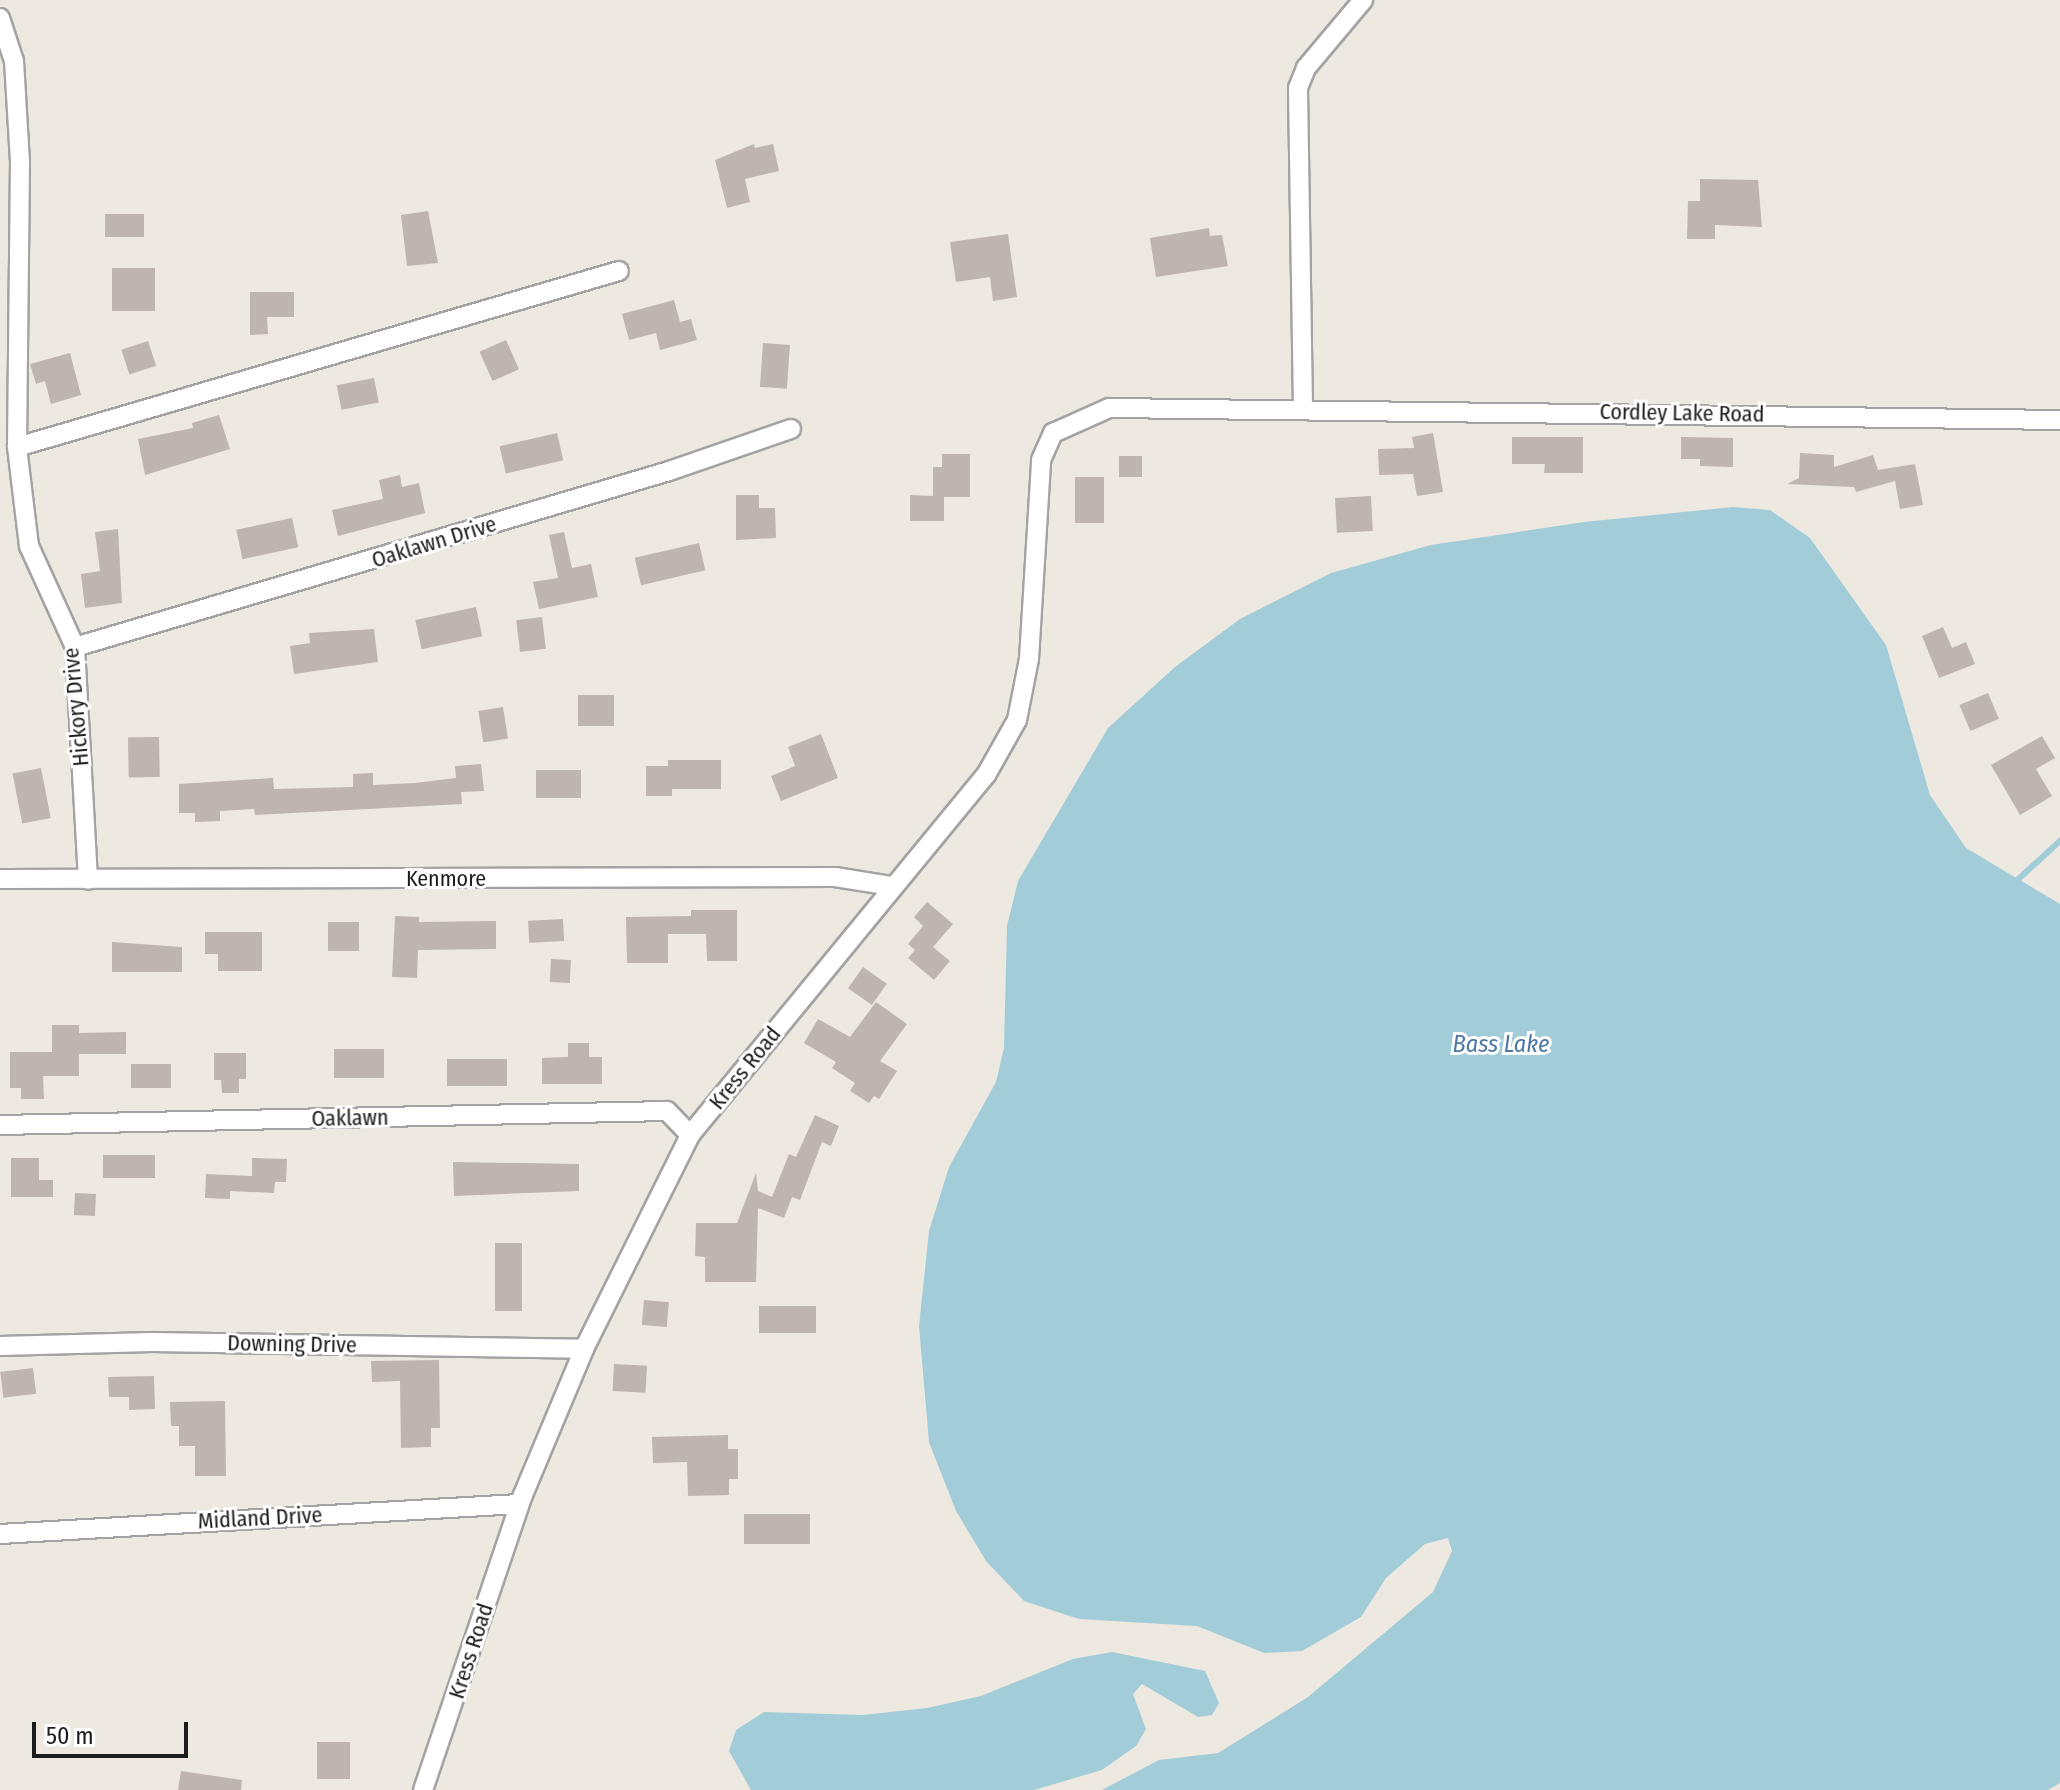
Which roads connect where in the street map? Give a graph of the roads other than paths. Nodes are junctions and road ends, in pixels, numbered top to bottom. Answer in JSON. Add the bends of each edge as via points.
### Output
{"nodes":[{"id":1,"x":1363,"y":0,"type":"edge"},
{"id":2,"x":0,"y":18,"type":"edge"},
{"id":3,"x":619,"y":271,"type":"dead end"},
{"id":4,"x":1109,"y":408,"type":"joint"},
{"id":5,"x":1303,"y":408,"type":"junction"},
{"id":6,"x":2060,"y":420,"type":"edge"},
{"id":7,"x":791,"y":429,"type":"dead end"},
{"id":8,"x":17,"y":447,"type":"junction"},
{"id":9,"x":75,"y":647,"type":"junction"},
{"id":10,"x":0,"y":879,"type":"edge"},
{"id":11,"x":88,"y":880,"type":"junction"},
{"id":12,"x":892,"y":886,"type":"junction"},
{"id":13,"x":0,"y":1125,"type":"edge"},
{"id":14,"x":690,"y":1135,"type":"junction"},
{"id":15,"x":0,"y":1346,"type":"edge"},
{"id":16,"x":584,"y":1349,"type":"junction"},
{"id":17,"x":519,"y":1504,"type":"junction"},
{"id":18,"x":0,"y":1534,"type":"edge"},
{"id":19,"x":423,"y":1790,"type":"edge"}],
"edges":[{"from":1,"to":5,"type":"street","via":[[1306,68],[1298,88]]},
{"from":2,"to":8,"type":"street","name":"Hickory Drive","via":[[14,61],[20,161]]},
{"from":3,"to":8,"type":"street"},
{"from":4,"to":5,"type":"street","name":"Cordley Lake Road"},
{"from":4,"to":12,"type":"street","name":"Kress Road","via":[[1053,433],[1041,460],[1029,659],[1017,720],[986,775]]},
{"from":5,"to":6,"type":"street","name":"Cordley Lake Road"},
{"from":7,"to":9,"type":"street","name":"Oaklawn Drive","via":[[669,471]]},
{"from":8,"to":9,"type":"street","name":"Hickory Drive","via":[[29,546]]},
{"from":9,"to":11,"type":"street","name":"Hickory Drive"},
{"from":10,"to":11,"type":"street","name":"Kenmore"},
{"from":11,"to":12,"type":"street","name":"Kenmore","via":[[835,877]]},
{"from":12,"to":14,"type":"street","name":"Kress Road"},
{"from":13,"to":14,"type":"street","name":"Oaklawn","via":[[667,1111]]},
{"from":14,"to":16,"type":"street","name":"Kress Road"},
{"from":15,"to":16,"type":"street","name":"Downing Drive","via":[[152,1342]]},
{"from":16,"to":17,"type":"street","name":"Kress Road"},
{"from":17,"to":18,"type":"street","name":"Midland Drive"},
{"from":17,"to":19,"type":"street","name":"Kress Road"}]}
